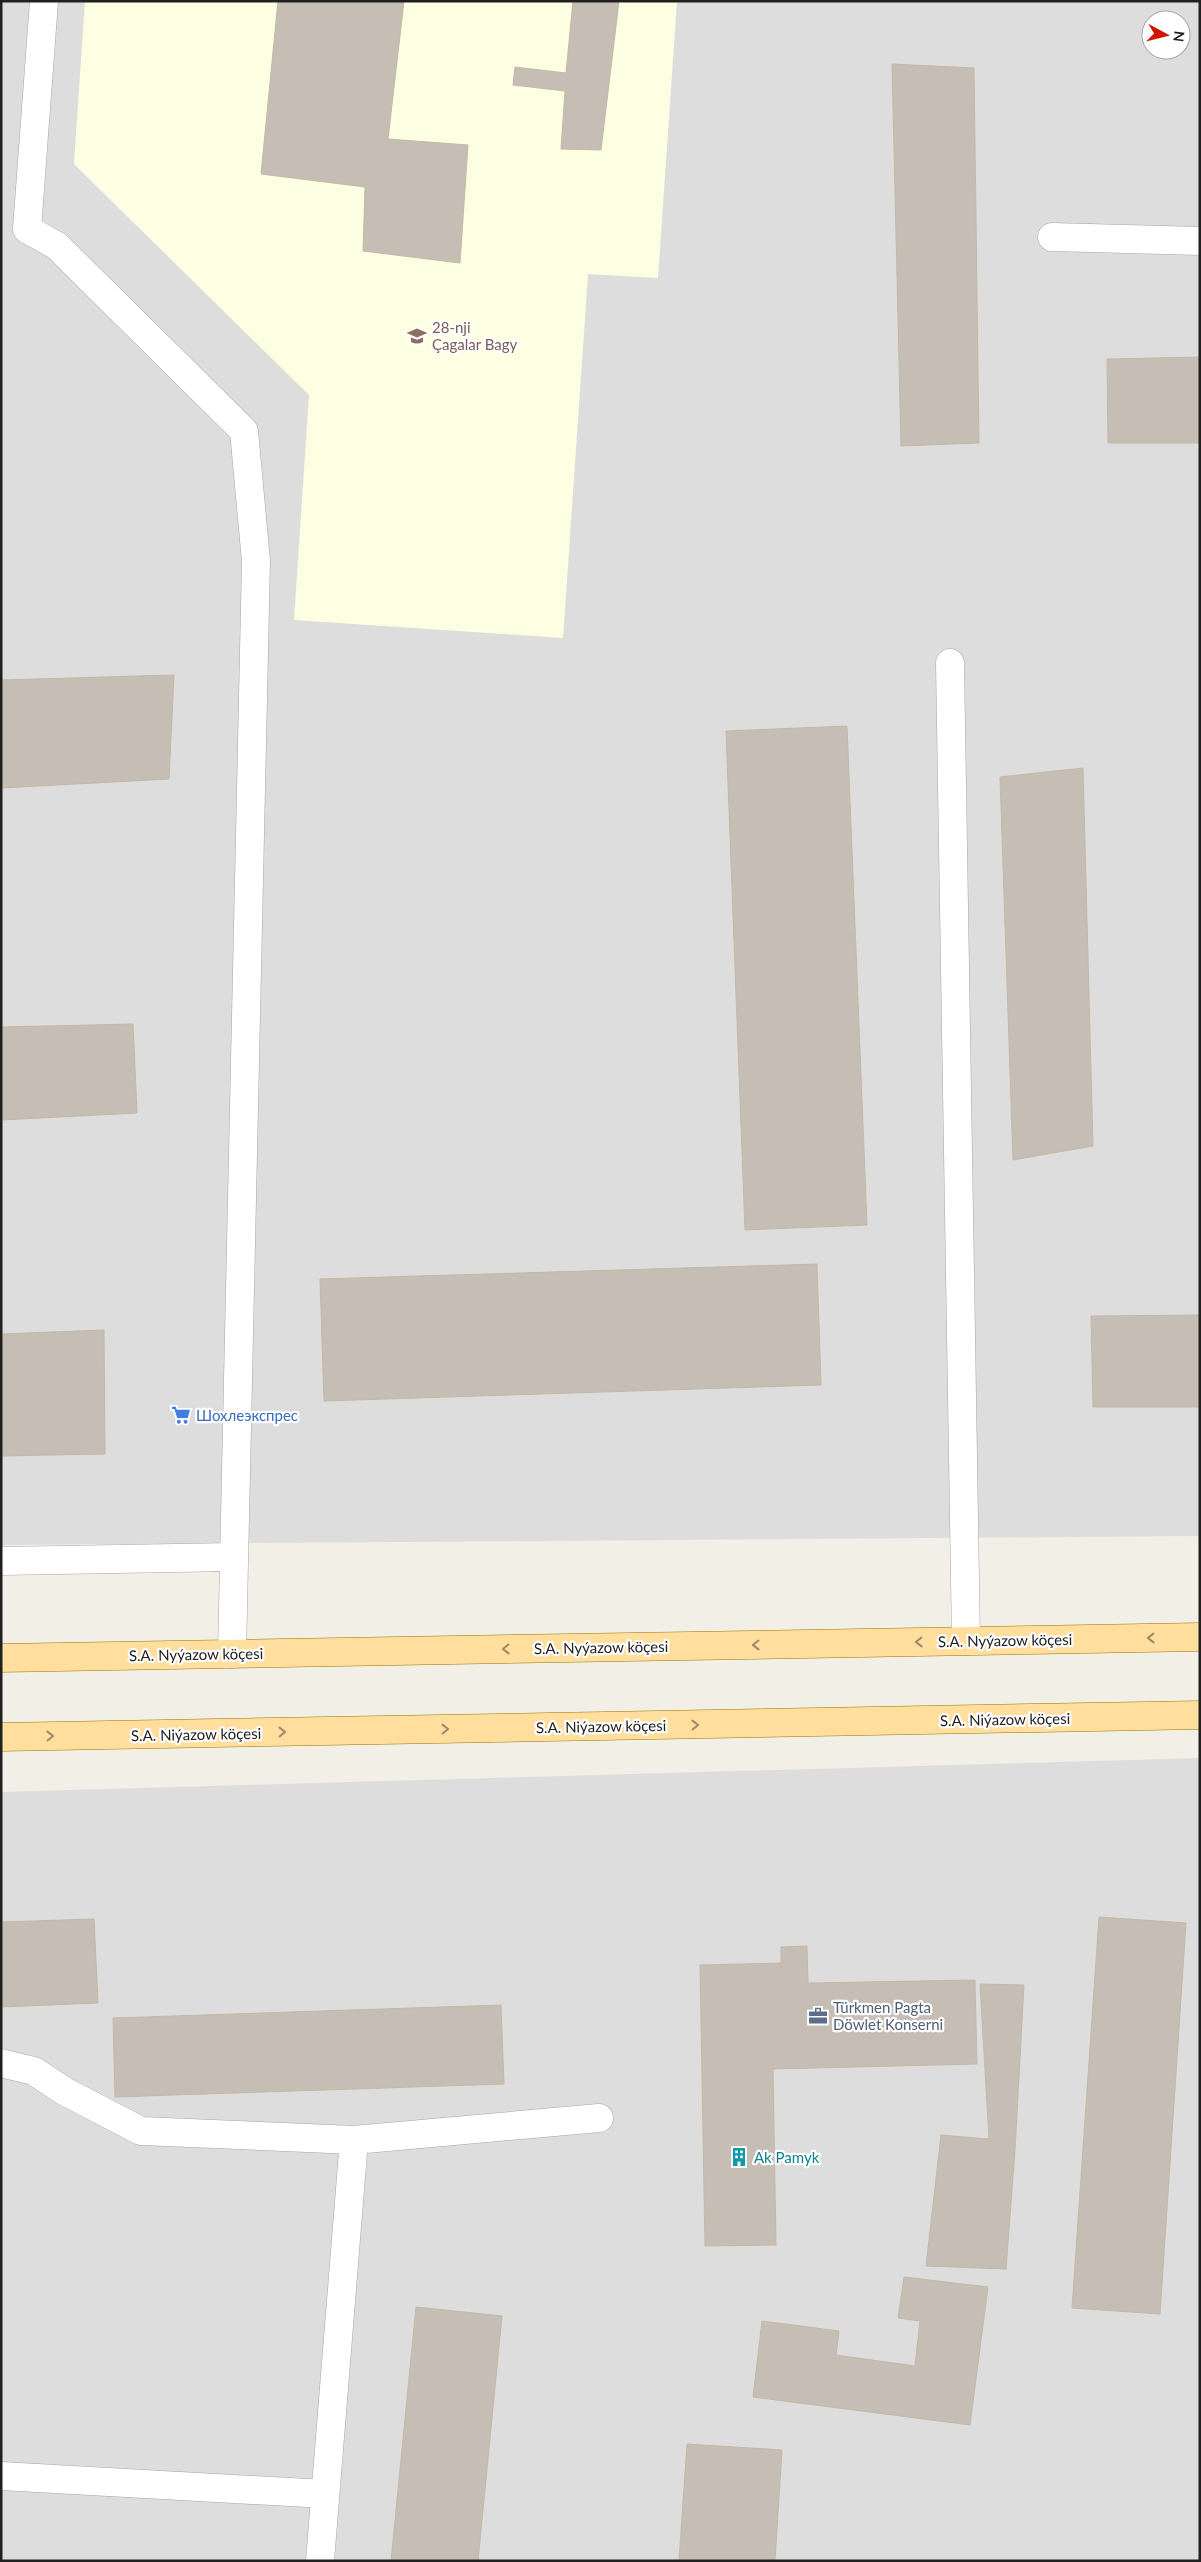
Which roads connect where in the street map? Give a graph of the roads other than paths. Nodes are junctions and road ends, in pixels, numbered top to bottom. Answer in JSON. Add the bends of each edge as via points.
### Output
{"nodes":[{"id":1,"x":44,"y":1,"type":"edge"},
{"id":2,"x":1052,"y":236,"type":"dead end"},
{"id":3,"x":1200,"y":241,"type":"edge"},
{"id":4,"x":950,"y":663,"type":"dead end"},
{"id":5,"x":234,"y":1557,"type":"junction"},
{"id":6,"x":1,"y":1561,"type":"edge"},
{"id":7,"x":1200,"y":1637,"type":"edge"},
{"id":8,"x":966,"y":1641,"type":"junction"},
{"id":9,"x":232,"y":1654,"type":"junction"},
{"id":10,"x":1,"y":1658,"type":"edge"},
{"id":11,"x":1200,"y":1715,"type":"edge"},
{"id":12,"x":1,"y":1737,"type":"edge"},
{"id":13,"x":1,"y":2062,"type":"edge"},
{"id":14,"x":599,"y":2118,"type":"dead end"},
{"id":15,"x":354,"y":2140,"type":"junction"},
{"id":16,"x":1,"y":2476,"type":"edge"},
{"id":17,"x":325,"y":2494,"type":"junction"},
{"id":18,"x":320,"y":2561,"type":"edge"}],
"edges":[{"from":1,"to":5,"type":"lane","via":[[27,229],[57,246],[244,431],[256,562]]},
{"from":2,"to":3,"type":"lane"},
{"from":4,"to":8,"type":"lane"},
{"from":5,"to":6,"type":"lane"},
{"from":5,"to":9,"type":"lane"},
{"from":7,"to":8,"type":"main road","name":"S.A. Nyýazow köçesi","one_way":true},
{"from":8,"to":9,"type":"main road","name":"S.A. Nyýazow köçesi","one_way":true},
{"from":9,"to":10,"type":"main road","name":"S.A. Nyýazow köçesi"},
{"from":12,"to":11,"type":"main road","name":"S.A. Niýazow köçesi","one_way":true},
{"from":13,"to":15,"type":"lane","via":[[34,2072],[141,2131]]},
{"from":14,"to":15,"type":"lane"},
{"from":15,"to":17,"type":"lane"},
{"from":16,"to":17,"type":"lane"},
{"from":17,"to":18,"type":"lane"}]}
